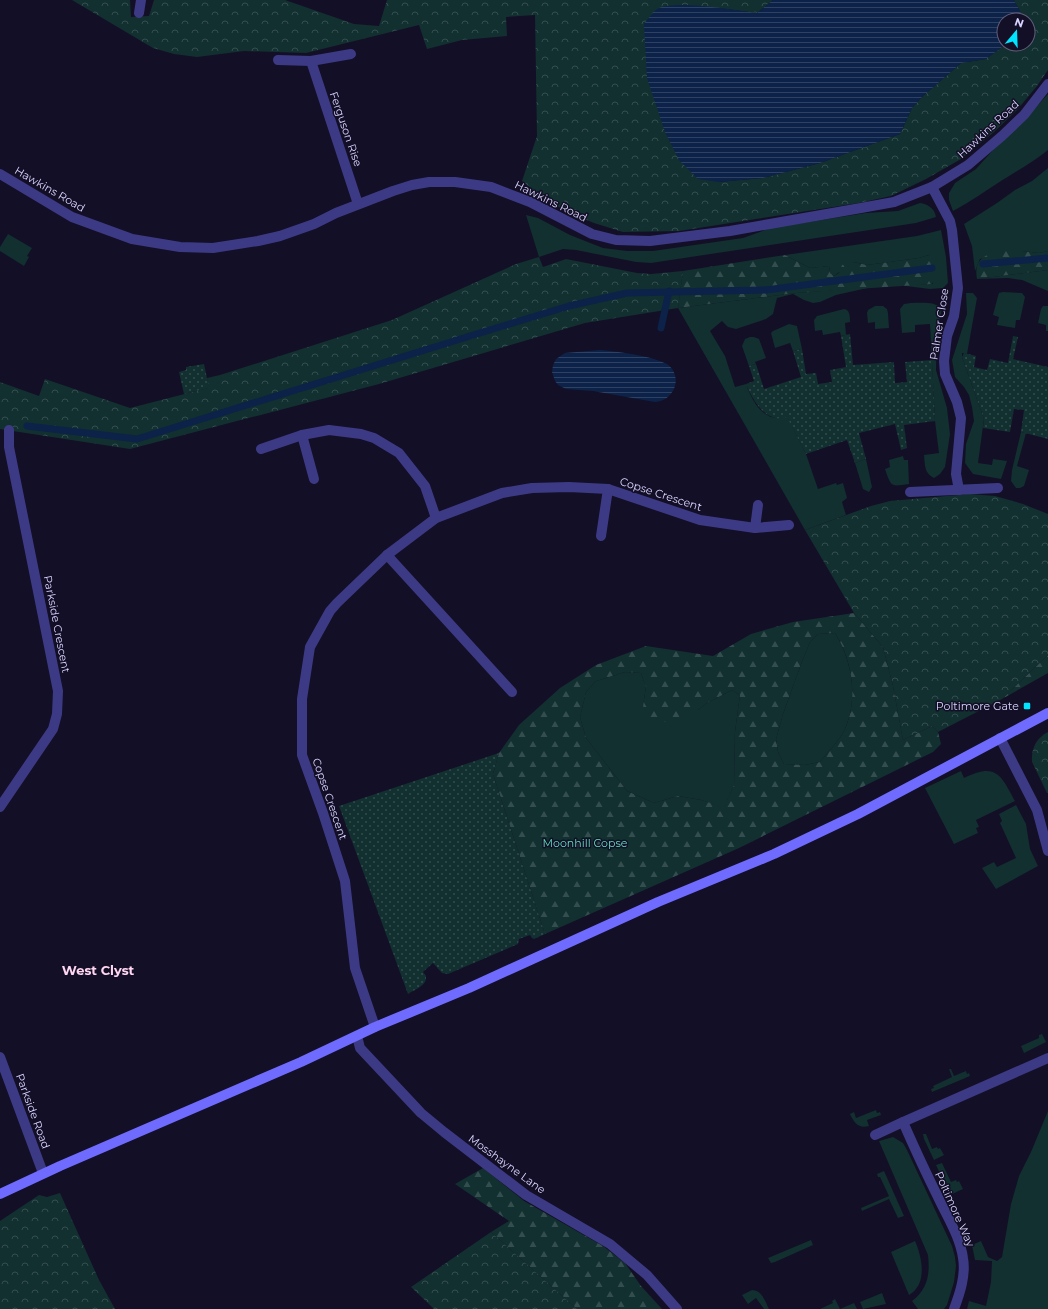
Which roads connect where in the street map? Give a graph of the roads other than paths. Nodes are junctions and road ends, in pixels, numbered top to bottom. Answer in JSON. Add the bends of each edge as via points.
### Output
{"nodes":[{"id":1,"x":141,"y":0,"type":"edge"},
{"id":2,"x":140,"y":13,"type":"dead end"},
{"id":3,"x":351,"y":54,"type":"dead end"},
{"id":4,"x":278,"y":60,"type":"dead end"},
{"id":5,"x":311,"y":61,"type":"junction"},
{"id":6,"x":1048,"y":84,"type":"edge"},
{"id":7,"x":0,"y":174,"type":"edge"},
{"id":8,"x":932,"y":187,"type":"junction"},
{"id":9,"x":358,"y":204,"type":"junction"},
{"id":10,"x":9,"y":430,"type":"dead end"},
{"id":11,"x":302,"y":435,"type":"junction"},
{"id":12,"x":261,"y":450,"type":"dead end"},
{"id":13,"x":314,"y":479,"type":"dead end"},
{"id":14,"x":998,"y":488,"type":"dead end"},
{"id":15,"x":608,"y":489,"type":"junction"},
{"id":16,"x":959,"y":490,"type":"junction"},
{"id":17,"x":910,"y":492,"type":"dead end"},
{"id":18,"x":758,"y":505,"type":"dead end"},
{"id":19,"x":436,"y":518,"type":"junction"},
{"id":20,"x":789,"y":525,"type":"dead end"},
{"id":21,"x":755,"y":528,"type":"junction"},
{"id":22,"x":601,"y":536,"type":"dead end"},
{"id":23,"x":387,"y":555,"type":"junction"},
{"id":24,"x":512,"y":692,"type":"dead end"},
{"id":25,"x":1048,"y":713,"type":"edge"},
{"id":26,"x":1000,"y":738,"type":"junction"},
{"id":27,"x":0,"y":807,"type":"edge"},
{"id":28,"x":1048,"y":851,"type":"edge"},
{"id":29,"x":375,"y":1027,"type":"junction"},
{"id":30,"x":357,"y":1036,"type":"junction"},
{"id":31,"x":0,"y":1057,"type":"edge"},
{"id":32,"x":1048,"y":1058,"type":"edge"},
{"id":33,"x":903,"y":1122,"type":"junction"},
{"id":34,"x":875,"y":1135,"type":"dead end"},
{"id":35,"x":43,"y":1173,"type":"junction"},
{"id":36,"x":0,"y":1194,"type":"edge"},
{"id":37,"x":677,"y":1309,"type":"edge"},
{"id":38,"x":954,"y":1309,"type":"edge"}],
"edges":[{"from":1,"to":2,"type":"street"},
{"from":3,"to":5,"type":"street"},
{"from":4,"to":5,"type":"street"},
{"from":5,"to":9,"type":"street","name":"Ferguson Rise"},
{"from":6,"to":8,"type":"street","name":"Hawkins Road","via":[[1024,115],[1002,136],[968,165]]},
{"from":7,"to":9,"type":"street","name":"Hawkins Road","via":[[72,217],[132,239],[180,247],[213,248],[280,236]]},
{"from":8,"to":9,"type":"street","name":"Hawkins Road","via":[[894,202],[730,231],[650,241],[616,240],[592,234],[530,202],[491,187],[455,182],[412,185]]},
{"from":8,"to":16,"type":"street","name":"Palmer Close","via":[[950,221],[958,288],[944,361],[945,374],[961,418],[956,474]]},
{"from":10,"to":27,"type":"street","name":"Parkside Crescent","via":[[9,447],[58,691],[57,714],[53,729]]},
{"from":11,"to":12,"type":"street"},
{"from":11,"to":13,"type":"street"},
{"from":11,"to":19,"type":"street","via":[[329,430],[361,434],[374,438],[399,453],[425,486]]},
{"from":14,"to":16,"type":"street"},
{"from":15,"to":19,"type":"street","name":"Copse Crescent","via":[[532,488],[502,493]]},
{"from":15,"to":21,"type":"street","name":"Copse Crescent","via":[[700,520]]},
{"from":15,"to":22,"type":"street","name":"Copse Crescent"},
{"from":16,"to":17,"type":"street"},
{"from":18,"to":21,"type":"street"},
{"from":19,"to":23,"type":"street","name":"Copse Crescent"},
{"from":20,"to":21,"type":"street","name":"Copse Crescent"},
{"from":23,"to":24,"type":"street"},
{"from":23,"to":29,"type":"street","name":"Copse Crescent","via":[[330,611],[310,647],[302,699],[302,755],[345,881],[355,968]]},
{"from":25,"to":26,"type":"main road"},
{"from":26,"to":28,"type":"street","via":[[1037,810]]},
{"from":26,"to":29,"type":"main road","via":[[858,814],[774,854],[658,902],[469,988]]},
{"from":29,"to":30,"type":"main road"},
{"from":30,"to":35,"type":"main road"},
{"from":30,"to":37,"type":"street","name":"Mosshayne Lane","via":[[360,1048],[421,1113],[526,1195],[610,1244],[647,1275]]},
{"from":31,"to":35,"type":"street","name":"Parkside Road"},
{"from":32,"to":33,"type":"street"},
{"from":33,"to":34,"type":"street"},
{"from":33,"to":38,"type":"street","name":"Poltimore Way","via":[[958,1238],[964,1273]]},
{"from":35,"to":36,"type":"main road"}]}
